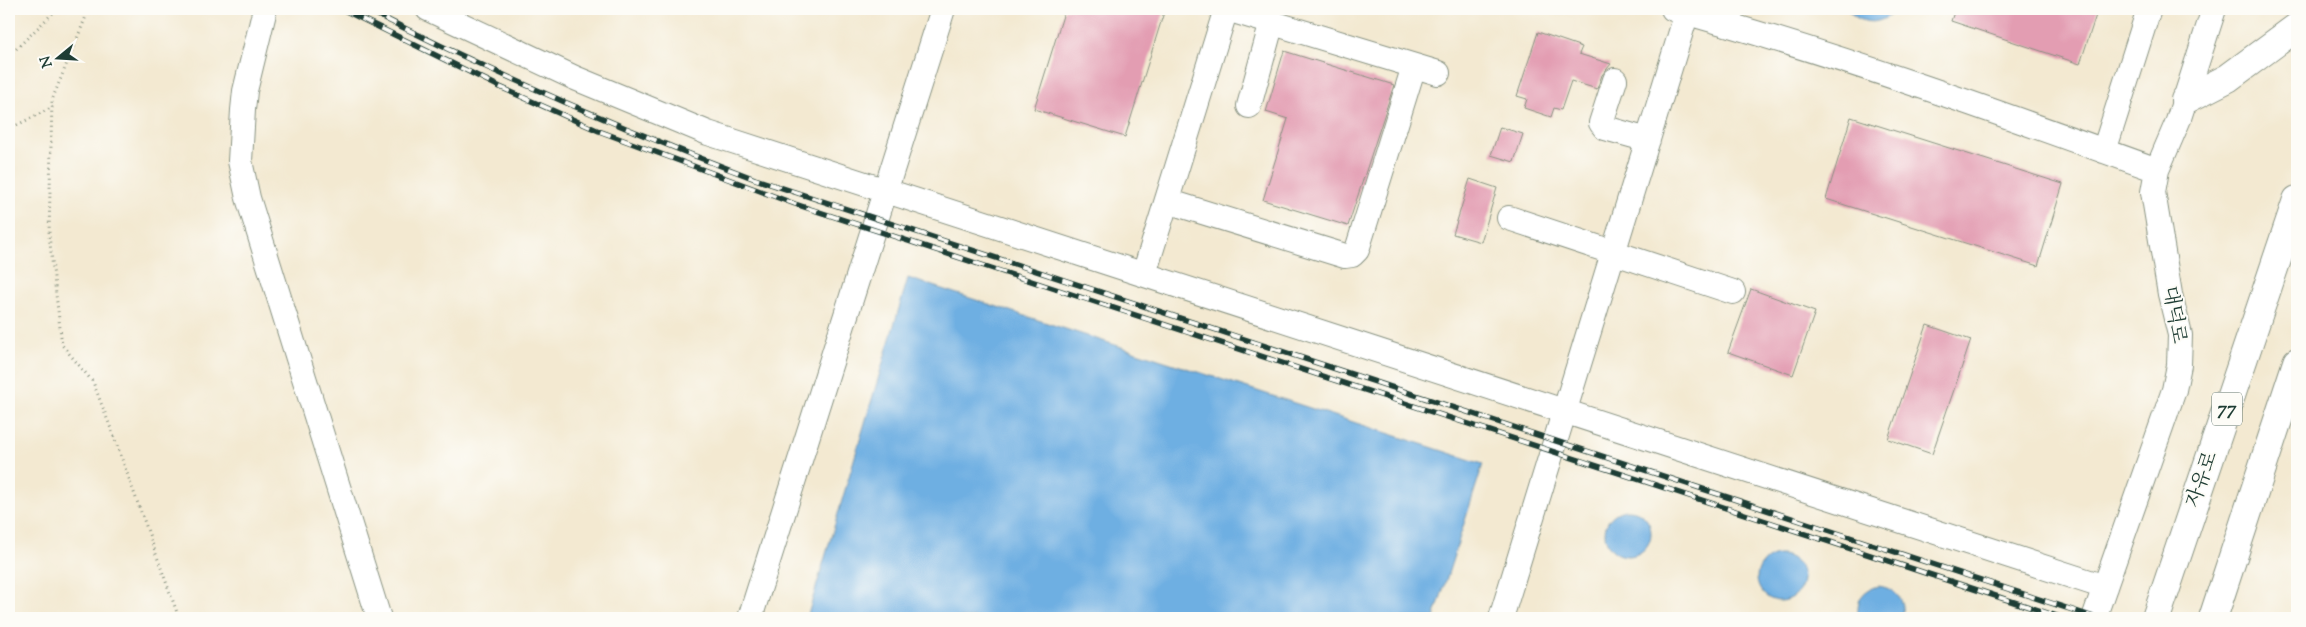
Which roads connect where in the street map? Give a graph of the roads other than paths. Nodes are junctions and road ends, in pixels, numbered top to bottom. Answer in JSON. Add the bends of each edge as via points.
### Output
{"nodes":[{"id":1,"x":265,"y":9,"type":"edge"},
{"id":2,"x":428,"y":9,"type":"edge"},
{"id":3,"x":943,"y":9,"type":"edge"},
{"id":4,"x":1226,"y":9,"type":"edge"},
{"id":5,"x":2149,"y":9,"type":"edge"},
{"id":6,"x":2214,"y":9,"type":"edge"},
{"id":7,"x":1682,"y":10,"type":"edge"},
{"id":8,"x":1272,"y":22,"type":"junction"},
{"id":9,"x":2297,"y":27,"type":"edge"},
{"id":10,"x":1414,"y":66,"type":"junction"},
{"id":11,"x":1438,"y":73,"type":"dead end"},
{"id":12,"x":1615,"y":80,"type":"dead end"},
{"id":13,"x":2185,"y":100,"type":"junction"},
{"id":14,"x":1249,"y":106,"type":"dead end"},
{"id":15,"x":1648,"y":140,"type":"junction"},
{"id":16,"x":2104,"y":151,"type":"junction"},
{"id":17,"x":2157,"y":170,"type":"junction"},
{"id":18,"x":885,"y":190,"type":"junction"},
{"id":19,"x":2297,"y":200,"type":"edge"},
{"id":20,"x":1167,"y":201,"type":"junction"},
{"id":21,"x":1509,"y":218,"type":"dead end"},
{"id":22,"x":1614,"y":252,"type":"junction"},
{"id":23,"x":1144,"y":274,"type":"junction"},
{"id":24,"x":1733,"y":292,"type":"dead end"},
{"id":25,"x":2297,"y":362,"type":"edge"},
{"id":26,"x":1566,"y":412,"type":"junction"},
{"id":27,"x":2105,"y":586,"type":"junction"},
{"id":28,"x":379,"y":618,"type":"edge"},
{"id":29,"x":750,"y":618,"type":"edge"},
{"id":30,"x":1501,"y":618,"type":"edge"},
{"id":31,"x":2094,"y":618,"type":"edge"},
{"id":32,"x":2156,"y":618,"type":"edge"},
{"id":33,"x":2213,"y":618,"type":"edge"}],
"edges":[{"from":1,"to":28,"type":"street","via":[[246,91],[240,161],[248,198]]},
{"from":2,"to":18,"type":"street","via":[[575,78],[708,133]]},
{"from":3,"to":18,"type":"street"},
{"from":4,"to":8,"type":"street"},
{"from":4,"to":20,"type":"street"},
{"from":5,"to":16,"type":"street"},
{"from":6,"to":13,"type":"street","name":"대덕로"},
{"from":7,"to":15,"type":"street"},
{"from":7,"to":16,"type":"street","via":[[1768,35]]},
{"from":8,"to":10,"type":"street"},
{"from":8,"to":14,"type":"street"},
{"from":9,"to":13,"type":"highway","via":[[2228,78]]},
{"from":10,"to":11,"type":"street"},
{"from":10,"to":20,"type":"street","via":[[1357,250],[1352,255],[1346,256]]},
{"from":12,"to":15,"type":"street","via":[[1602,126]]},
{"from":13,"to":17,"type":"street","name":"대덕로"},
{"from":15,"to":22,"type":"street"},
{"from":16,"to":17,"type":"street"},
{"from":17,"to":27,"type":"street","name":"대덕로","via":[[2153,192],[2180,335],[2180,365]]},
{"from":18,"to":23,"type":"street"},
{"from":18,"to":29,"type":"street"},
{"from":19,"to":32,"type":"highway","name":"자유로","number":"77"},
{"from":20,"to":23,"type":"street"},
{"from":21,"to":22,"type":"street"},
{"from":22,"to":24,"type":"street"},
{"from":22,"to":26,"type":"street"},
{"from":23,"to":26,"type":"street"},
{"from":25,"to":33,"type":"highway"},
{"from":26,"to":27,"type":"street"},
{"from":26,"to":30,"type":"street"},
{"from":27,"to":31,"type":"street","name":"대덕로"}]}
